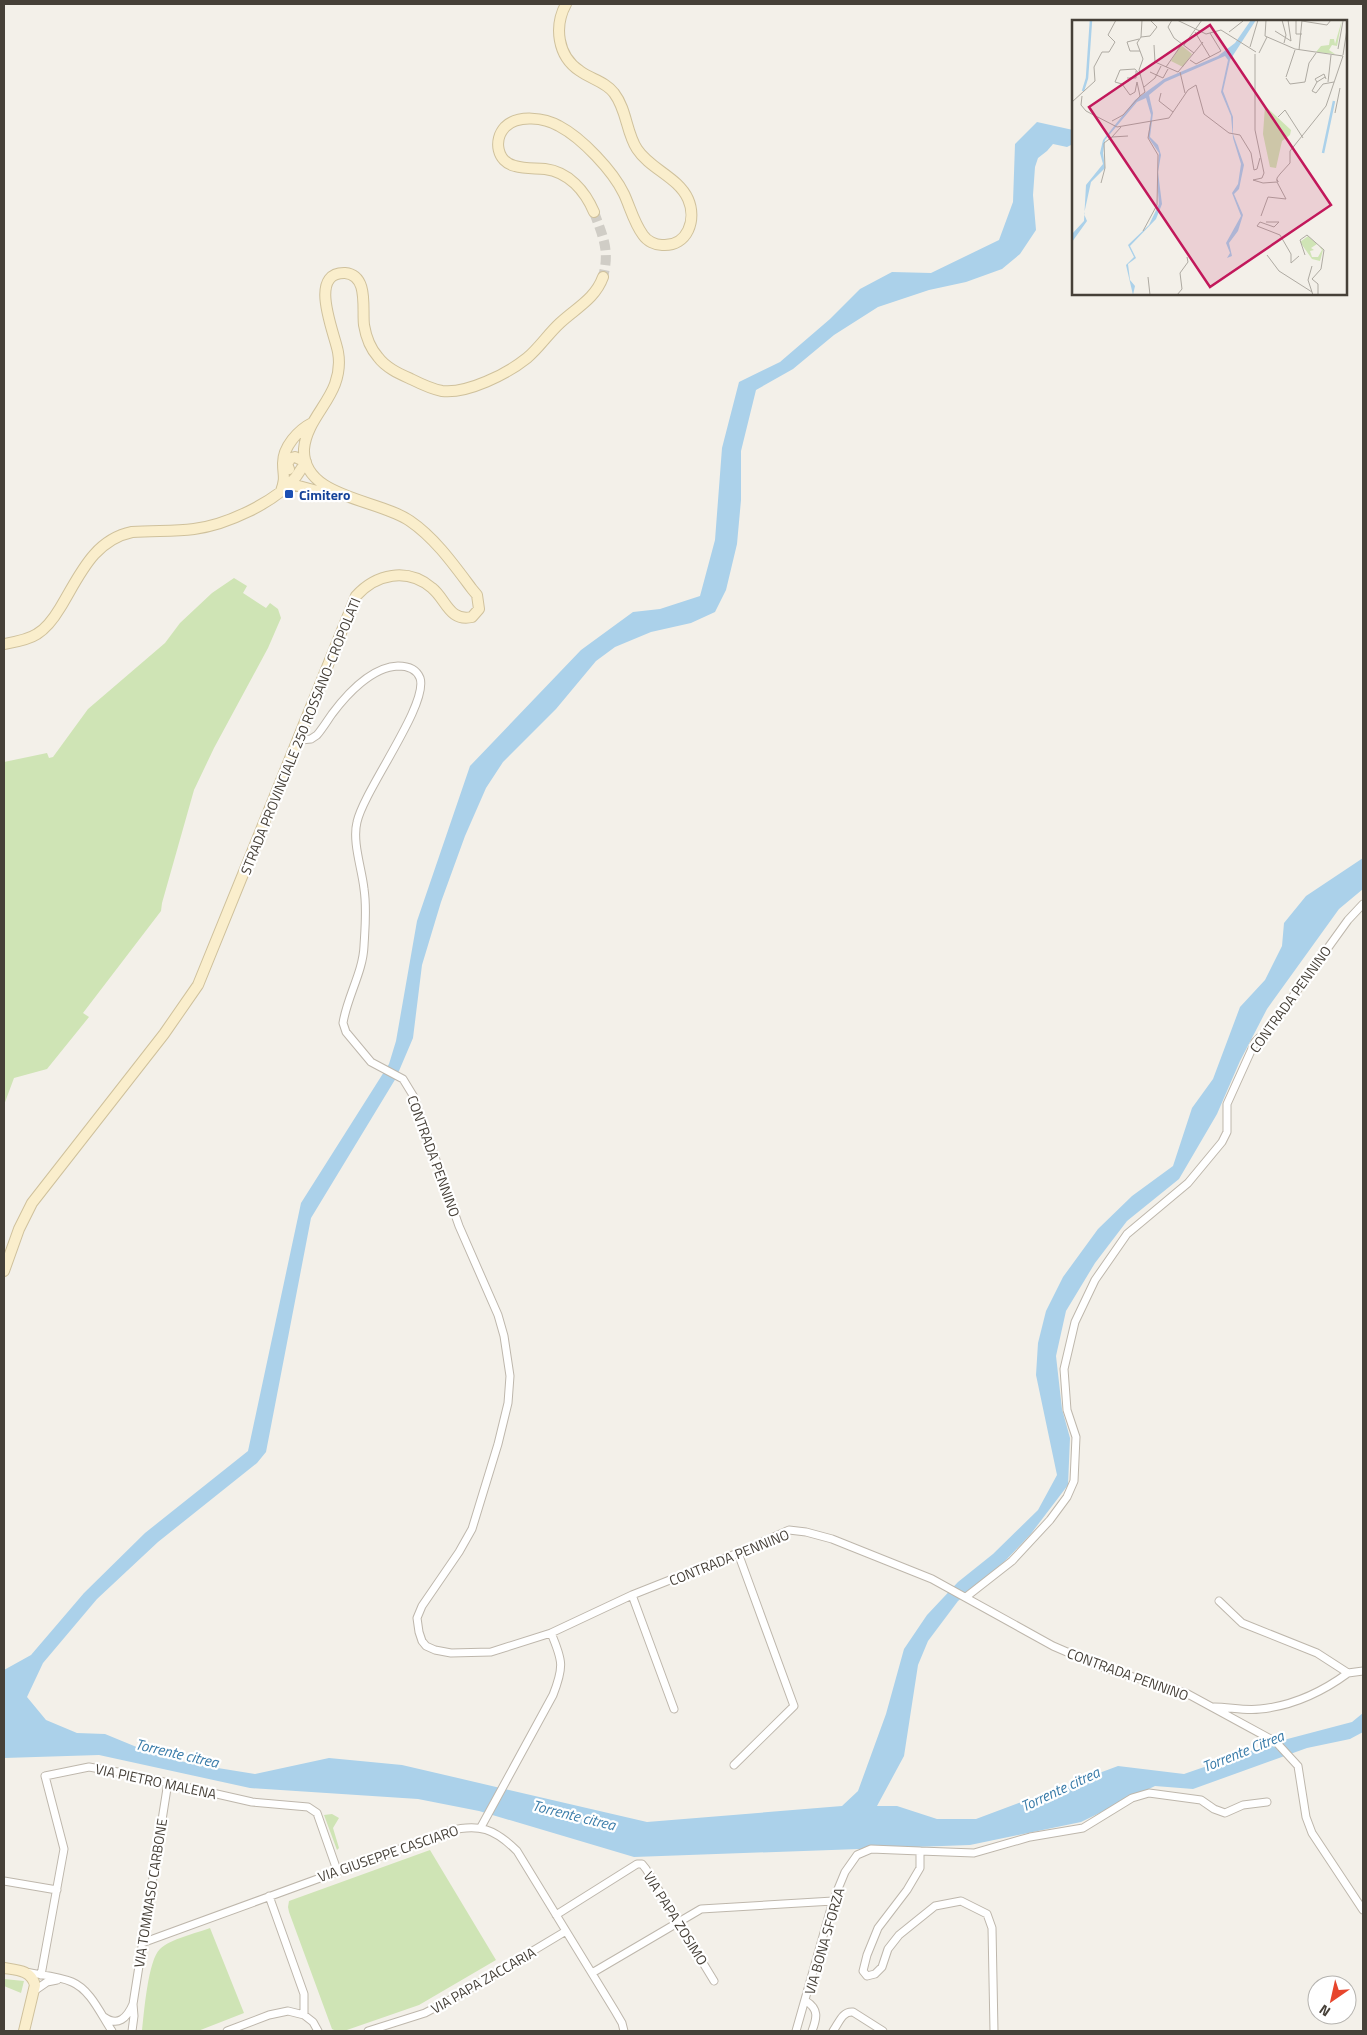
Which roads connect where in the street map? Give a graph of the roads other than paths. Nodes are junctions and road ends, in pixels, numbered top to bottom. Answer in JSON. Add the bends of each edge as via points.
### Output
{"nodes":[{"id":1,"x":566,"y":4,"type":"edge"},
{"id":2,"x":594,"y":212,"type":"tunnel mouth"},
{"id":3,"x":603,"y":277,"type":"tunnel mouth"},
{"id":4,"x":313,"y":422,"type":"junction"},
{"id":5,"x":306,"y":462,"type":"junction"},
{"id":6,"x":285,"y":463,"type":"junction"},
{"id":7,"x":296,"y":482,"type":"junction"},
{"id":8,"x":281,"y":490,"type":"junction"},
{"id":9,"x":345,"y":496,"type":"junction"},
{"id":10,"x":4,"y":644,"type":"edge"},
{"id":11,"x":301,"y":740,"type":"dead end"},
{"id":12,"x":1363,"y":904,"type":"edge"},
{"id":13,"x":4,"y":1271,"type":"edge"},
{"id":14,"x":738,"y":1554,"type":"junction"},
{"id":15,"x":632,"y":1595,"type":"junction"},
{"id":16,"x":966,"y":1597,"type":"junction"},
{"id":17,"x":1219,"y":1601,"type":"dead end"},
{"id":18,"x":550,"y":1633,"type":"junction"},
{"id":19,"x":1363,"y":1670,"type":"edge"},
{"id":20,"x":1348,"y":1673,"type":"junction"},
{"id":21,"x":1211,"y":1707,"type":"junction"},
{"id":22,"x":674,"y":1709,"type":"dead end"},
{"id":23,"x":734,"y":1765,"type":"dead end"},
{"id":24,"x":168,"y":1782,"type":"junction"},
{"id":25,"x":1267,"y":1802,"type":"dead end"},
{"id":26,"x":481,"y":1827,"type":"junction"},
{"id":27,"x":920,"y":1851,"type":"junction"},
{"id":28,"x":337,"y":1870,"type":"junction"},
{"id":29,"x":4,"y":1880,"type":"edge"},
{"id":30,"x":57,"y":1890,"type":"junction"},
{"id":31,"x":269,"y":1896,"type":"junction"},
{"id":32,"x":833,"y":1901,"type":"junction"},
{"id":33,"x":1363,"y":1910,"type":"edge"},
{"id":34,"x":556,"y":1915,"type":"junction"},
{"id":35,"x":678,"y":1921,"type":"junction"},
{"id":36,"x":566,"y":1931,"type":"junction"},
{"id":37,"x":142,"y":1943,"type":"junction"},
{"id":38,"x":4,"y":1968,"type":"edge"},
{"id":39,"x":592,"y":1973,"type":"junction"},
{"id":40,"x":37,"y":1977,"type":"junction"},
{"id":41,"x":63,"y":1979,"type":"junction"},
{"id":42,"x":714,"y":1981,"type":"dead end"},
{"id":43,"x":33,"y":1992,"type":"junction"},
{"id":44,"x":806,"y":2001,"type":"junction"},
{"id":45,"x":133,"y":2004,"type":"junction"},
{"id":46,"x":304,"y":2015,"type":"junction"},
{"id":47,"x":102,"y":2017,"type":"junction"},
{"id":48,"x":24,"y":2031,"type":"edge"},
{"id":49,"x":112,"y":2031,"type":"edge"},
{"id":50,"x":132,"y":2031,"type":"edge"},
{"id":51,"x":227,"y":2031,"type":"edge"},
{"id":52,"x":318,"y":2031,"type":"edge"},
{"id":53,"x":368,"y":2031,"type":"edge"},
{"id":54,"x":624,"y":2031,"type":"edge"},
{"id":55,"x":796,"y":2031,"type":"edge"},
{"id":56,"x":812,"y":2031,"type":"edge"},
{"id":57,"x":834,"y":2031,"type":"edge"},
{"id":58,"x":883,"y":2031,"type":"edge"},
{"id":59,"x":994,"y":2031,"type":"edge"}],
"edges":[{"from":1,"to":2,"type":"main road","via":[[558,25],[567,58],[580,71],[614,92],[622,105],[637,149],[687,197],[691,222],[687,234],[675,243],[662,245],[650,241],[641,232],[622,189],[611,174],[570,133],[554,123],[533,119],[514,122],[505,128],[498,146],[507,163],[552,170],[563,175],[578,186]]},
{"from":3,"to":4,"type":"main road","via":[[588,300],[559,324],[526,359],[471,387],[450,391],[419,383],[381,361],[366,335],[358,280],[350,274],[334,276],[326,286],[324,296],[339,370],[332,392]]},
{"from":4,"to":5,"type":"main road","via":[[306,439]]},
{"from":4,"to":6,"type":"main road","via":[[299,431]]},
{"from":5,"to":6,"type":"main road","via":[[293,457]]},
{"from":5,"to":7,"type":"main road"},
{"from":5,"to":9,"type":"main road","name":"STRADA PROVINCIALE 250 ROSSANO-CROPOLATI","via":[[321,483]]},
{"from":6,"to":7,"type":"main road"},
{"from":6,"to":8,"type":"main road"},
{"from":7,"to":8,"type":"main road"},
{"from":7,"to":9,"type":"main road","via":[[332,495]]},
{"from":8,"to":10,"type":"main road","via":[[214,526],[132,532],[106,542],[88,562],[44,629],[35,636]]},
{"from":9,"to":13,"type":"main road","name":"STRADA PROVINCIALE 250 ROSSANO-CROPOLATI","via":[[392,510],[419,528],[477,595],[479,609],[472,617],[456,616],[433,588],[418,579],[401,575],[377,579],[356,596],[198,985],[164,1034],[32,1204],[16,1235]]},
{"from":11,"to":18,"type":"street","name":"CONTRADA PENNINO","via":[[317,735],[344,699],[384,669],[408,666],[420,678],[414,710],[359,812],[355,835],[365,892],[364,949],[343,1022],[346,1032],[371,1062],[403,1079],[414,1097],[459,1226],[498,1315],[510,1376],[508,1403],[498,1444],[472,1529],[417,1618],[426,1646],[451,1653],[492,1652]]},
{"from":12,"to":16,"type":"street","name":"CONTRADA PENNINO","via":[[1273,1024],[1255,1042],[1228,1104],[1228,1132],[1222,1142],[1188,1183],[1127,1234],[1091,1288],[1075,1322],[1064,1369],[1067,1410],[1076,1437],[1074,1481],[1050,1520],[1012,1561]]},
{"from":14,"to":15,"type":"street","name":"CONTRADA PENNINO"},
{"from":14,"to":16,"type":"street","name":"CONTRADA PENNINO","via":[[789,1530],[806,1532],[832,1539]]},
{"from":14,"to":23,"type":"street","via":[[794,1706]]},
{"from":15,"to":18,"type":"street","name":"CONTRADA PENNINO"},
{"from":15,"to":22,"type":"street"},
{"from":16,"to":21,"type":"street","name":"CONTRADA PENNINO","via":[[1053,1646],[1104,1668],[1186,1693]]},
{"from":17,"to":20,"type":"street","via":[[1242,1623],[1317,1653]]},
{"from":18,"to":26,"type":"street","via":[[560,1655],[558,1680]]},
{"from":19,"to":20,"type":"street","name":"CONTRADA PENNINO"},
{"from":20,"to":21,"type":"street","name":"CONTRADA PENNINO","via":[[1295,1703],[1259,1710]]},
{"from":21,"to":33,"type":"street","name":"CONTRADA PENNINO","via":[[1276,1742],[1296,1762],[1312,1833]]},
{"from":24,"to":28,"type":"street","name":"VIA PIETRO MALENA","via":[[252,1802],[308,1807],[317,1813]]},
{"from":24,"to":30,"type":"street","name":"VIA PIETRO MALENA","via":[[89,1767],[45,1776],[64,1849]]},
{"from":24,"to":37,"type":"street","name":"VIA TOMMASO CARBONE"},
{"from":25,"to":27,"type":"street","via":[[1243,1805],[1225,1813],[1201,1800],[1149,1793],[1132,1798],[1083,1828],[1030,1836],[974,1853]]},
{"from":26,"to":28,"type":"street","name":"VIA GIUSEPPE CASCIARO","via":[[449,1830]]},
{"from":26,"to":34,"type":"street","name":"VIA GIUSEPPE CASCIARO","via":[[507,1840],[517,1851]]},
{"from":27,"to":32,"type":"street","name":"VIA BONA SFORZA","via":[[871,1849],[857,1855],[845,1872]]},
{"from":27,"to":59,"type":"street","via":[[920,1868],[878,1928],[863,1971],[867,1976],[875,1974],[899,1935],[935,1906],[961,1901],[987,1914],[992,1928]]},
{"from":28,"to":31,"type":"street","name":"VIA GIUSEPPE CASCIARO"},
{"from":29,"to":30,"type":"street"},
{"from":30,"to":40,"type":"street","name":"VIA PIETRO MALENA"},
{"from":31,"to":37,"type":"street","name":"VIA GIUSEPPE CASCIARO"},
{"from":31,"to":46,"type":"street","via":[[304,1994]]},
{"from":32,"to":35,"type":"street","via":[[701,1909]]},
{"from":32,"to":44,"type":"street","name":"VIA BONA SFORZA"},
{"from":34,"to":35,"type":"street","name":"VIA PAPA ZOSIMO","via":[[637,1864],[642,1864]]},
{"from":34,"to":36,"type":"street","name":"VIA GIUSEPPE CASCIARO"},
{"from":35,"to":39,"type":"street"},
{"from":35,"to":42,"type":"street","name":"VIA PAPA ZOSIMO"},
{"from":36,"to":39,"type":"street","name":"VIA GIUSEPPE CASCIARO"},
{"from":36,"to":53,"type":"street","name":"VIA PAPA ZACCARIA","via":[[425,2013]]},
{"from":37,"to":45,"type":"street","name":"VIA TOMMASO CARBONE"},
{"from":38,"to":40,"type":"main road"},
{"from":39,"to":54,"type":"street","name":"VIA GIUSEPPE CASCIARO"},
{"from":40,"to":41,"type":"street"},
{"from":40,"to":43,"type":"main road","name":"VIA PIETRO MALENA"},
{"from":41,"to":43,"type":"street","via":[[47,1982]]},
{"from":41,"to":47,"type":"street","via":[[81,1987]]},
{"from":43,"to":48,"type":"main road","name":"VIA PIETRO MALENA"},
{"from":44,"to":55,"type":"street","name":"VIA BONA SFORZA"},
{"from":44,"to":56,"type":"street","via":[[816,2010]]},
{"from":45,"to":47,"type":"street","via":[[120,2021]]},
{"from":45,"to":50,"type":"street","name":"VIA TOMMASO CARBONE"},
{"from":46,"to":51,"type":"street","via":[[288,2011],[268,2015]]},
{"from":46,"to":52,"type":"street"},
{"from":47,"to":49,"type":"street"},
{"from":57,"to":58,"type":"street","via":[[850,2011]]}]}
